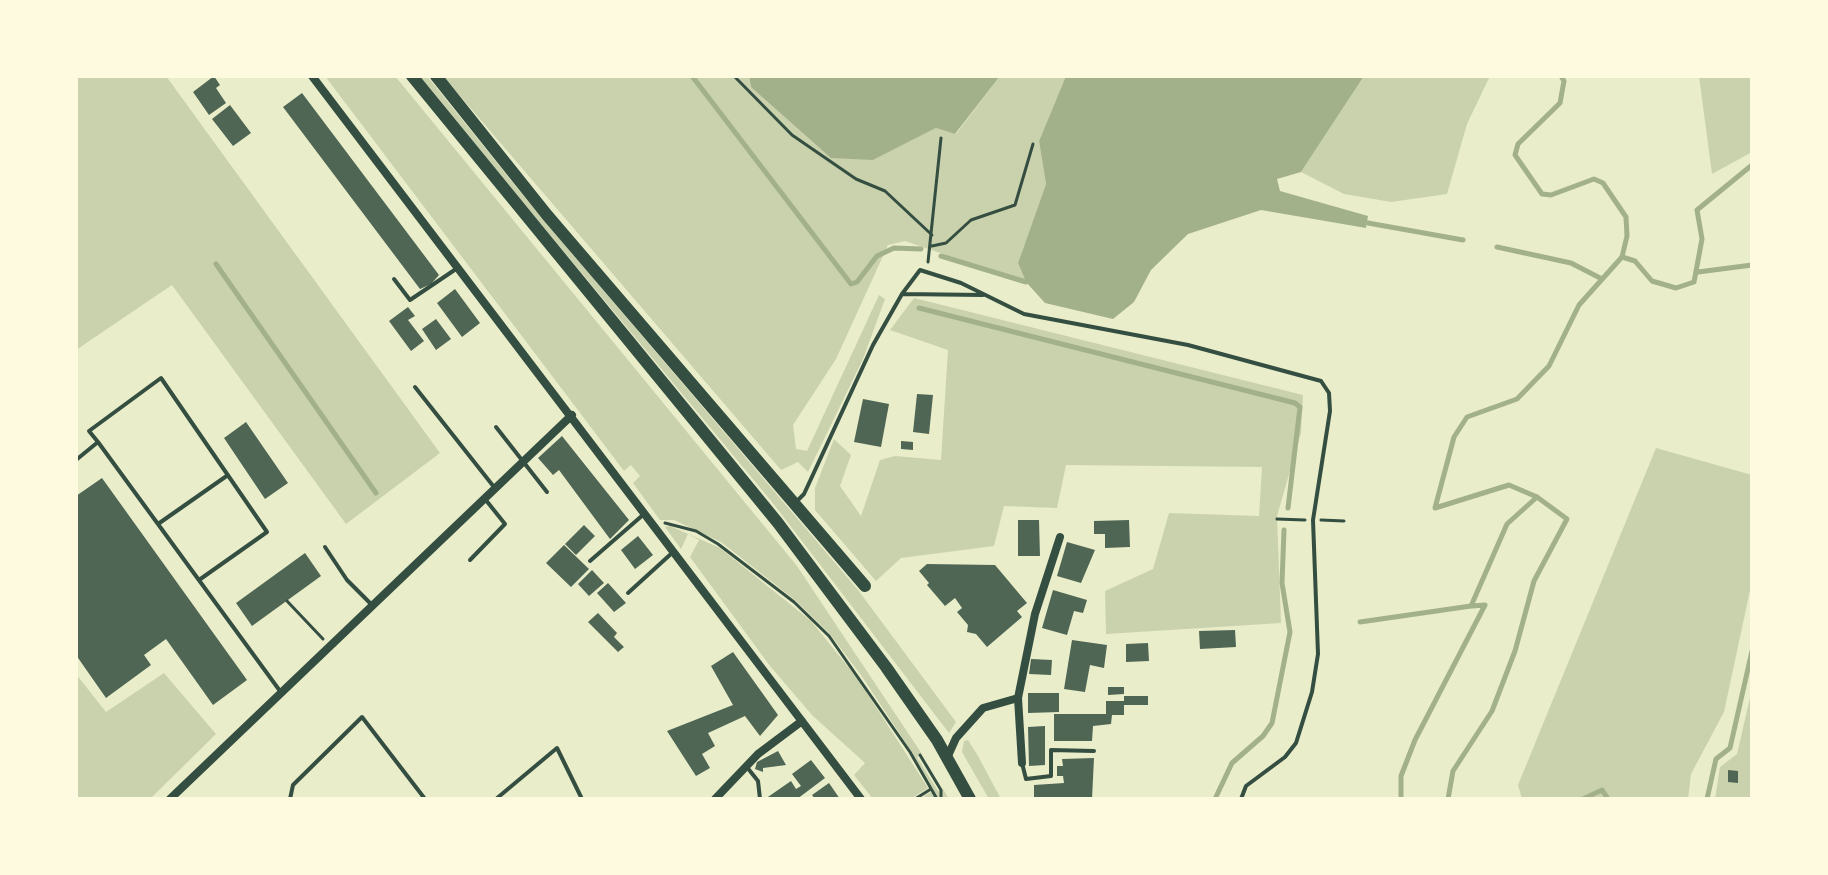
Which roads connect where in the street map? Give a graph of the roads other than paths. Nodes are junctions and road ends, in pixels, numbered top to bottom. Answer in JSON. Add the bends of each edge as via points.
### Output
{"nodes":[{"id":1,"x":312,"y":76,"type":"edge"},
{"id":2,"x":412,"y":76,"type":"edge"},
{"id":3,"x":436,"y":76,"type":"edge"},
{"id":4,"x":458,"y":268,"type":"junction"},
{"id":5,"x":394,"y":279,"type":"dead end"},
{"id":6,"x":902,"y":294,"type":"junction"},
{"id":7,"x":985,"y":295,"type":"junction"},
{"id":8,"x":415,"y":387,"type":"dead end"},
{"id":9,"x":572,"y":415,"type":"junction"},
{"id":10,"x":496,"y":427,"type":"dead end"},
{"id":11,"x":98,"y":442,"type":"junction"},
{"id":12,"x":76,"y":460,"type":"edge"},
{"id":13,"x":521,"y":460,"type":"junction"},
{"id":14,"x":228,"y":475,"type":"junction"},
{"id":15,"x":494,"y":487,"type":"junction"},
{"id":16,"x":547,"y":492,"type":"dead end"},
{"id":17,"x":483,"y":497,"type":"junction"},
{"id":18,"x":796,"y":502,"type":"junction"},
{"id":19,"x":644,"y":514,"type":"junction"},
{"id":20,"x":158,"y":524,"type":"junction"},
{"id":21,"x":1060,"y":537,"type":"dead end"},
{"id":22,"x":325,"y":547,"type":"dead end"},
{"id":23,"x":672,"y":553,"type":"junction"},
{"id":24,"x":470,"y":560,"type":"dead end"},
{"id":25,"x":590,"y":561,"type":"dead end"},
{"id":26,"x":199,"y":580,"type":"junction"},
{"id":27,"x":865,"y":586,"type":"dead end"},
{"id":28,"x":628,"y":593,"type":"dead end"},
{"id":29,"x":372,"y":606,"type":"junction"},
{"id":30,"x":280,"y":691,"type":"junction"},
{"id":31,"x":1018,"y":698,"type":"junction"},
{"id":32,"x":802,"y":721,"type":"junction"},
{"id":33,"x":1094,"y":751,"type":"dead end"},
{"id":34,"x":947,"y":758,"type":"junction"},
{"id":35,"x":1022,"y":763,"type":"joint"},
{"id":36,"x":746,"y":766,"type":"junction"},
{"id":37,"x":718,"y":795,"type":"edge"},
{"id":38,"x":170,"y":799,"type":"edge"},
{"id":39,"x":290,"y":799,"type":"edge"},
{"id":40,"x":425,"y":799,"type":"edge"},
{"id":41,"x":496,"y":799,"type":"edge"},
{"id":42,"x":582,"y":799,"type":"edge"},
{"id":43,"x":760,"y":799,"type":"edge"},
{"id":44,"x":861,"y":799,"type":"edge"},
{"id":45,"x":970,"y":799,"type":"edge"},
{"id":46,"x":1241,"y":799,"type":"edge"}],
"edges":[{"from":1,"to":4,"type":"street"},
{"from":2,"to":34,"type":"main road","via":[[778,523]]},
{"from":3,"to":18,"type":"main road","via":[[547,215]]},
{"from":4,"to":5,"type":"lane","via":[[410,300]]},
{"from":4,"to":9,"type":"street"},
{"from":6,"to":7,"type":"lane"},
{"from":6,"to":7,"type":"lane","via":[[920,270]]},
{"from":6,"to":18,"type":"lane"},
{"from":7,"to":46,"type":"lane","via":[[1024,314],[1188,345],[1321,381],[1329,393],[1313,520],[1318,654],[1312,692],[1296,743],[1246,786]]},
{"from":8,"to":15,"type":"lane"},
{"from":9,"to":13,"type":"street"},
{"from":9,"to":19,"type":"street"},
{"from":10,"to":13,"type":"lane"},
{"from":11,"to":12,"type":"lane"},
{"from":11,"to":14,"type":"lane","via":[[89,431],[161,378]]},
{"from":11,"to":20,"type":"lane"},
{"from":13,"to":15,"type":"street"},
{"from":13,"to":16,"type":"lane"},
{"from":14,"to":20,"type":"lane"},
{"from":14,"to":26,"type":"lane","via":[[267,532]]},
{"from":15,"to":17,"type":"street"},
{"from":17,"to":24,"type":"lane","via":[[505,524]]},
{"from":17,"to":29,"type":"street"},
{"from":18,"to":27,"type":"main road"},
{"from":19,"to":23,"type":"street"},
{"from":19,"to":25,"type":"lane"},
{"from":20,"to":26,"type":"lane"},
{"from":21,"to":31,"type":"street","via":[[1035,614]]},
{"from":22,"to":29,"type":"lane"},
{"from":23,"to":28,"type":"lane"},
{"from":23,"to":32,"type":"street"},
{"from":26,"to":30,"type":"lane"},
{"from":29,"to":30,"type":"street"},
{"from":30,"to":38,"type":"street"},
{"from":31,"to":34,"type":"street","via":[[983,708]]},
{"from":31,"to":35,"type":"street"},
{"from":32,"to":36,"type":"street"},
{"from":32,"to":44,"type":"street"},
{"from":33,"to":35,"type":"lane","via":[[1051,750],[1051,776],[1026,779]]},
{"from":34,"to":45,"type":"main road"},
{"from":36,"to":37,"type":"street"},
{"from":36,"to":43,"type":"lane","via":[[758,781]]},
{"from":39,"to":40,"type":"lane","via":[[293,785],[362,717]]},
{"from":41,"to":42,"type":"lane","via":[[557,748]]}]}
